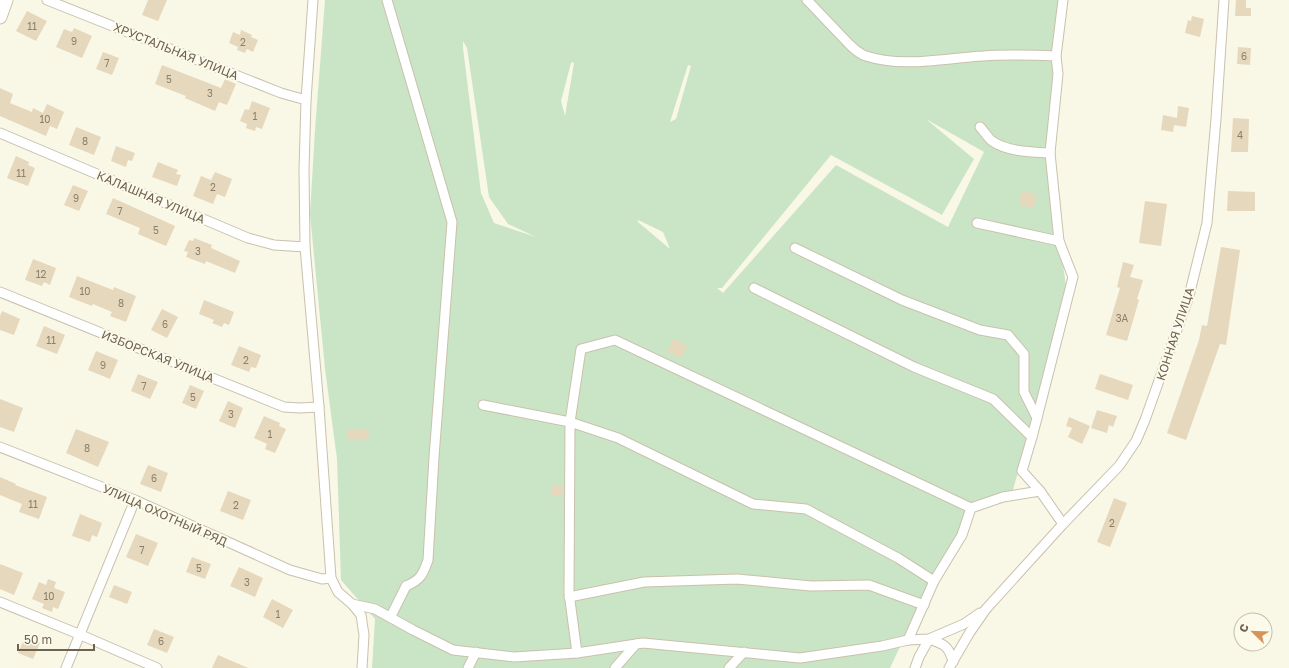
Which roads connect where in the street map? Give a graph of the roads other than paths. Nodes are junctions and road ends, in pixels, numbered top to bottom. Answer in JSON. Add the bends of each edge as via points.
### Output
{"nodes":[{"id":1,"x":6,"y":0,"type":"edge"},
{"id":2,"x":47,"y":0,"type":"edge"},
{"id":3,"x":313,"y":0,"type":"edge"},
{"id":4,"x":386,"y":0,"type":"edge"},
{"id":5,"x":807,"y":0,"type":"edge"},
{"id":6,"x":1063,"y":0,"type":"edge"},
{"id":7,"x":1224,"y":0,"type":"edge"},
{"id":8,"x":0,"y":17,"type":"edge"},
{"id":9,"x":1056,"y":56,"type":"junction"},
{"id":10,"x":306,"y":100,"type":"junction"},
{"id":11,"x":980,"y":127,"type":"dead end"},
{"id":12,"x":0,"y":133,"type":"edge"},
{"id":13,"x":1050,"y":153,"type":"junction"},
{"id":14,"x":977,"y":223,"type":"dead end"},
{"id":15,"x":1059,"y":241,"type":"junction"},
{"id":16,"x":305,"y":248,"type":"junction"},
{"id":17,"x":795,"y":248,"type":"dead end"},
{"id":18,"x":754,"y":288,"type":"dead end"},
{"id":19,"x":0,"y":292,"type":"edge"},
{"id":20,"x":483,"y":405,"type":"dead end"},
{"id":21,"x":318,"y":407,"type":"junction"},
{"id":22,"x":1037,"y":418,"type":"junction"},
{"id":23,"x":570,"y":422,"type":"junction"},
{"id":24,"x":1032,"y":437,"type":"junction"},
{"id":25,"x":0,"y":447,"type":"edge"},
{"id":26,"x":1040,"y":491,"type":"junction"},
{"id":27,"x":135,"y":500,"type":"junction"},
{"id":28,"x":971,"y":508,"type":"junction"},
{"id":29,"x":1063,"y":524,"type":"junction"},
{"id":30,"x":331,"y":578,"type":"junction"},
{"id":31,"x":934,"y":581,"type":"junction"},
{"id":32,"x":569,"y":597,"type":"junction"},
{"id":33,"x":0,"y":602,"type":"edge"},
{"id":34,"x":352,"y":604,"type":"junction"},
{"id":35,"x":924,"y":605,"type":"junction"},
{"id":36,"x":986,"y":609,"type":"junction"},
{"id":37,"x":391,"y":616,"type":"junction"},
{"id":38,"x":81,"y":635,"type":"junction"},
{"id":39,"x":929,"y":638,"type":"junction"},
{"id":40,"x":908,"y":640,"type":"junction"},
{"id":41,"x":636,"y":644,"type":"junction"},
{"id":42,"x":476,"y":652,"type":"junction"},
{"id":43,"x":744,"y":652,"type":"junction"},
{"id":44,"x":576,"y":653,"type":"junction"},
{"id":45,"x":800,"y":658,"type":"junction"},
{"id":46,"x":951,"y":665,"type":"edge"},
{"id":47,"x":66,"y":668,"type":"edge"},
{"id":48,"x":157,"y":668,"type":"edge"},
{"id":49,"x":362,"y":668,"type":"edge"},
{"id":50,"x":468,"y":668,"type":"edge"},
{"id":51,"x":615,"y":668,"type":"edge"},
{"id":52,"x":729,"y":668,"type":"edge"},
{"id":53,"x":796,"y":668,"type":"edge"},
{"id":54,"x":915,"y":668,"type":"edge"}],
"edges":[{"from":1,"to":8,"type":"street"},
{"from":2,"to":10,"type":"street","name":"ХРУСТАЛЬНАЯ УЛИЦА","via":[[281,93]]},
{"from":3,"to":10,"type":"street"},
{"from":4,"to":37,"type":"street","via":[[452,222],[428,560],[424,572],[416,582],[406,586]]},
{"from":5,"to":9,"type":"street","via":[[856,51],[866,56],[902,62],[984,56]]},
{"from":6,"to":9,"type":"street"},
{"from":7,"to":29,"type":"street","name":"КОННАЯ УЛИЦА","via":[[1208,216],[1189,296],[1136,441],[1119,466]]},
{"from":9,"to":13,"type":"street","via":[[1058,74]]},
{"from":10,"to":16,"type":"street"},
{"from":11,"to":13,"type":"street","via":[[992,141],[1011,149]]},
{"from":12,"to":16,"type":"street","name":"КАЛАШНАЯ УЛИЦА","via":[[248,238],[274,245]]},
{"from":13,"to":15,"type":"street"},
{"from":14,"to":15,"type":"street"},
{"from":15,"to":22,"type":"street","via":[[1073,277]]},
{"from":16,"to":21,"type":"street"},
{"from":17,"to":22,"type":"street","via":[[902,300],[980,330],[1008,335],[1024,354],[1024,392]]},
{"from":18,"to":24,"type":"street","via":[[914,367],[993,399]]},
{"from":19,"to":21,"type":"street","name":"ИЗБОРСКАЯ УЛИЦА","via":[[284,407]]},
{"from":20,"to":23,"type":"street"},
{"from":21,"to":30,"type":"street"},
{"from":22,"to":24,"type":"street"},
{"from":23,"to":28,"type":"street","via":[[580,349],[615,340]]},
{"from":23,"to":31,"type":"street","via":[[618,438],[753,504],[806,509],[898,558]]},
{"from":23,"to":32,"type":"street"},
{"from":24,"to":26,"type":"street","via":[[1022,471]]},
{"from":25,"to":27,"type":"street","name":"УЛИЦА ОХОТНЫЙ РЯД"},
{"from":26,"to":28,"type":"street","via":[[1003,497]]},
{"from":26,"to":29,"type":"street"},
{"from":27,"to":30,"type":"street","name":"УЛИЦА ОХОТНЫЙ РЯД","via":[[290,570],[322,579]]},
{"from":27,"to":38,"type":"street"},
{"from":28,"to":31,"type":"street","via":[[962,535]]},
{"from":29,"to":36,"type":"street","name":"КОННАЯ УЛИЦА"},
{"from":30,"to":34,"type":"street","via":[[338,592]]},
{"from":31,"to":35,"type":"street"},
{"from":32,"to":35,"type":"street","via":[[644,582],[736,579],[810,586],[869,585]]},
{"from":32,"to":44,"type":"street"},
{"from":33,"to":38,"type":"street"},
{"from":34,"to":37,"type":"street"},
{"from":34,"to":49,"type":"street","via":[[361,615],[364,635]]},
{"from":35,"to":40,"type":"street"},
{"from":36,"to":39,"type":"street","via":[[964,624]]},
{"from":36,"to":46,"type":"street"},
{"from":37,"to":42,"type":"street","via":[[453,650]]},
{"from":38,"to":47,"type":"street"},
{"from":38,"to":48,"type":"street"},
{"from":39,"to":40,"type":"street"},
{"from":39,"to":46,"type":"street","via":[[941,643],[950,651]]},
{"from":39,"to":54,"type":"street"},
{"from":40,"to":45,"type":"street"},
{"from":41,"to":43,"type":"street"},
{"from":41,"to":44,"type":"street"},
{"from":41,"to":51,"type":"street"},
{"from":42,"to":44,"type":"street","via":[[514,657]]},
{"from":42,"to":50,"type":"street"},
{"from":43,"to":45,"type":"street"},
{"from":43,"to":52,"type":"street"},
{"from":45,"to":53,"type":"street"}]}
